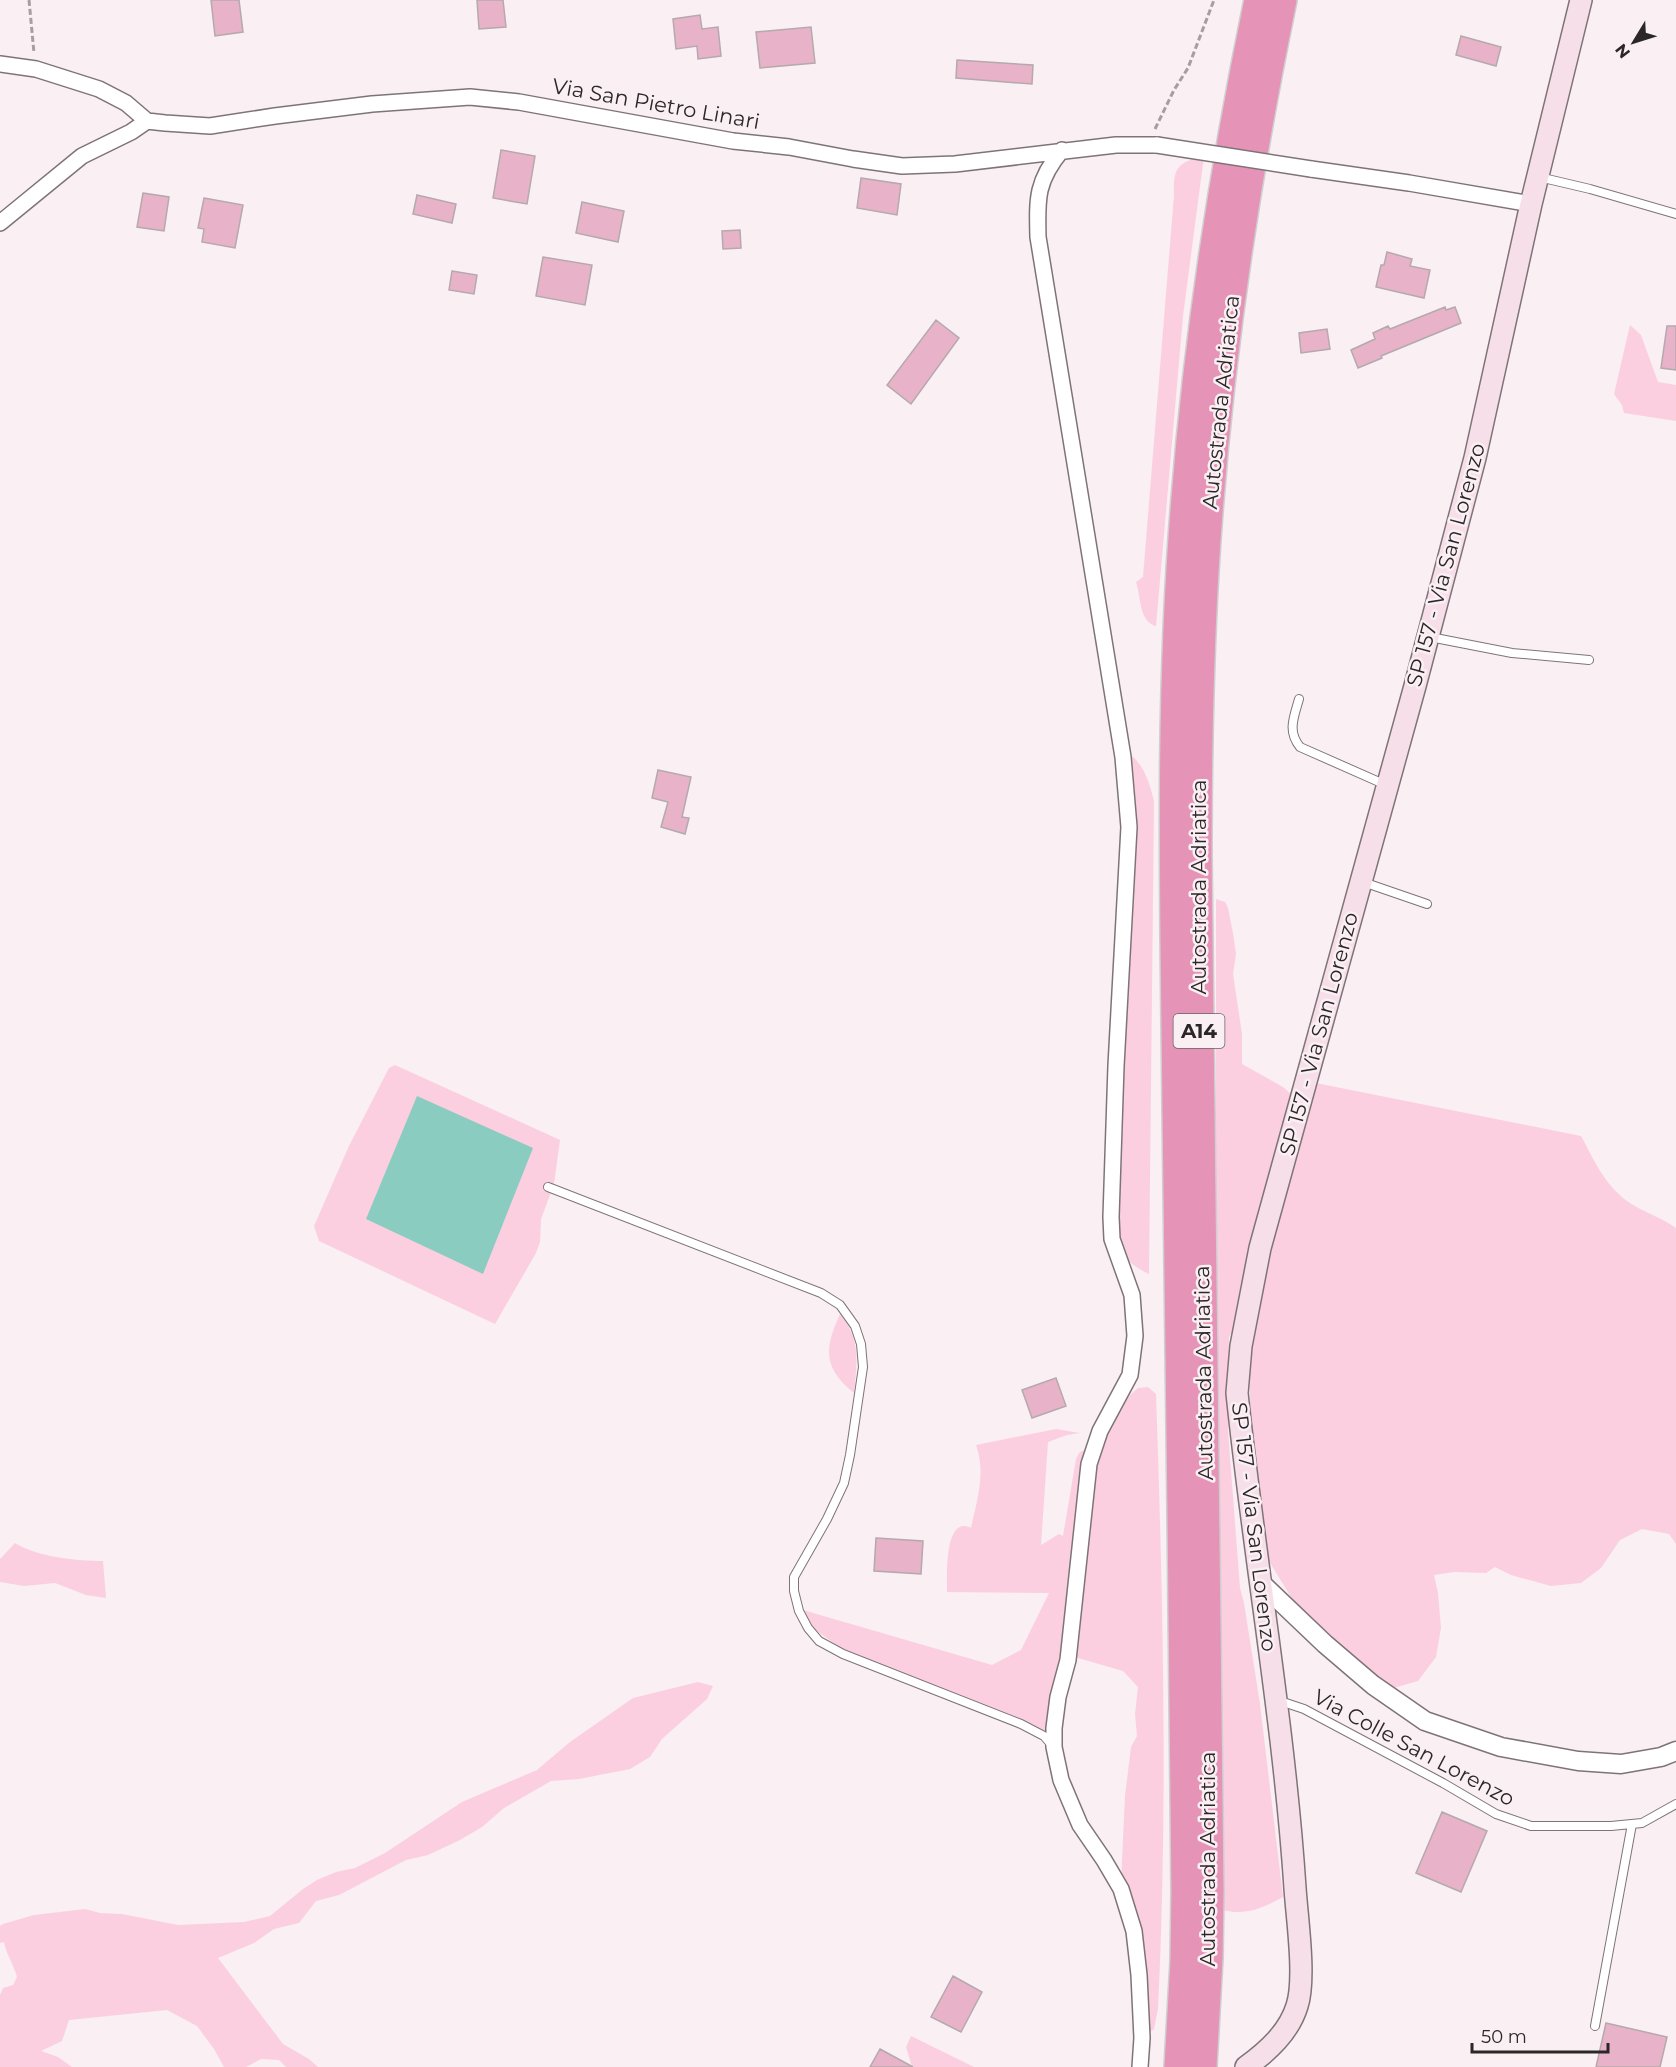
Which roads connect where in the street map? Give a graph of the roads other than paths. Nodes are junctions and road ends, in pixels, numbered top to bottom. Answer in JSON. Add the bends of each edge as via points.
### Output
{"nodes":[{"id":1,"x":1258,"y":0,"type":"edge"},
{"id":2,"x":1283,"y":0,"type":"edge"},
{"id":3,"x":1581,"y":0,"type":"edge"},
{"id":4,"x":0,"y":64,"type":"edge"},
{"id":5,"x":147,"y":120,"type":"junction"},
{"id":6,"x":1062,"y":150,"type":"junction"},
{"id":7,"x":1538,"y":176,"type":"junction"},
{"id":8,"x":1531,"y":204,"type":"junction"},
{"id":9,"x":1676,"y":214,"type":"edge"},
{"id":10,"x":0,"y":223,"type":"edge"},
{"id":11,"x":1428,"y":637,"type":"junction"},
{"id":12,"x":1589,"y":660,"type":"dead end"},
{"id":13,"x":1299,"y":699,"type":"dead end"},
{"id":14,"x":1388,"y":785,"type":"junction"},
{"id":15,"x":1361,"y":881,"type":"junction"},
{"id":16,"x":1427,"y":904,"type":"dead end"},
{"id":17,"x":548,"y":1187,"type":"dead end"},
{"id":18,"x":1260,"y":1583,"type":"junction"},
{"id":19,"x":1275,"y":1700,"type":"junction"},
{"id":20,"x":1054,"y":1747,"type":"junction"},
{"id":21,"x":1676,"y":1751,"type":"edge"},
{"id":22,"x":1676,"y":1804,"type":"edge"},
{"id":23,"x":1632,"y":1824,"type":"junction"},
{"id":24,"x":1595,"y":2026,"type":"dead end"},
{"id":25,"x":1263,"y":2061,"type":"edge"},
{"id":26,"x":1140,"y":2067,"type":"edge"},
{"id":27,"x":1178,"y":2067,"type":"edge"},
{"id":28,"x":1203,"y":2067,"type":"edge"},
{"id":29,"x":1246,"y":2067,"type":"edge"}],
"edges":[{"from":1,"to":27,"type":"highway","name":"Autostrada Adriatica","number":"A14","via":[[1222,192],[1201,342],[1184,501],[1175,682],[1174,948],[1185,1903]]},
{"from":2,"to":28,"type":"highway","name":"Autostrada Adriatica","number":"A14","via":[[1258,127],[1225,350],[1209,513],[1200,675],[1198,856],[1210,1891]]},
{"from":3,"to":7,"type":"main road","name":"SP 157 - Via San Lorenzo"},
{"from":4,"to":5,"type":"street","via":[[36,69],[99,89]]},
{"from":5,"to":6,"type":"street","name":"Via San Pietro Linari","via":[[210,126],[372,104],[470,97],[902,166],[956,165]]},
{"from":5,"to":10,"type":"street","via":[[82,156]]},
{"from":6,"to":8,"type":"street","name":"Via San Pietro Linari","bridge":true,"via":[[1116,144],[1154,145]]},
{"from":6,"to":20,"type":"street","via":[[1040,183],[1038,237],[1125,780],[1129,827],[1111,1217],[1112,1239],[1132,1294],[1135,1336],[1130,1375],[1100,1431],[1089,1464],[1068,1660],[1058,1697]]},
{"from":7,"to":8,"type":"main road","name":"SP 157 - Via San Lorenzo"},
{"from":7,"to":9,"type":"lane"},
{"from":8,"to":11,"type":"main road","name":"SP 157 - Via San Lorenzo","via":[[1475,458]]},
{"from":11,"to":12,"type":"lane","via":[[1512,653]]},
{"from":11,"to":14,"type":"main road","name":"SP 157 - Via San Lorenzo"},
{"from":13,"to":14,"type":"lane","via":[[1291,728],[1300,747]]},
{"from":14,"to":15,"type":"main road","name":"SP 157 - Via San Lorenzo"},
{"from":15,"to":16,"type":"lane"},
{"from":15,"to":18,"type":"main road","name":"SP 157 - Via San Lorenzo","via":[[1260,1248],[1241,1346],[1237,1393]]},
{"from":17,"to":20,"type":"lane","via":[[821,1293],[840,1305],[855,1326],[863,1367],[844,1483],[794,1577],[803,1619],[819,1641],[843,1654],[1022,1724],[1044,1736]]},
{"from":18,"to":19,"type":"main road","name":"SP 157 - Via San Lorenzo"},
{"from":18,"to":21,"type":"street","via":[[1372,1685],[1425,1721],[1501,1747],[1578,1761],[1621,1764]]},
{"from":19,"to":23,"type":"lane","name":"Via Colle San Lorenzo","via":[[1304,1709],[1496,1814],[1530,1826]]},
{"from":19,"to":25,"type":"main road","name":"SP 157 - Via San Lorenzo","via":[[1291,1827],[1301,1971],[1298,2004],[1291,2021]]},
{"from":20,"to":26,"type":"street","via":[[1061,1780],[1080,1825],[1121,1889],[1134,1930],[1142,2038]]},
{"from":22,"to":23,"type":"lane","name":"Via Colle San Lorenzo","via":[[1642,1823]]},
{"from":23,"to":24,"type":"lane"},
{"from":25,"to":29,"type":"main road","name":"SP 157 - Via San Lorenzo"}]}
